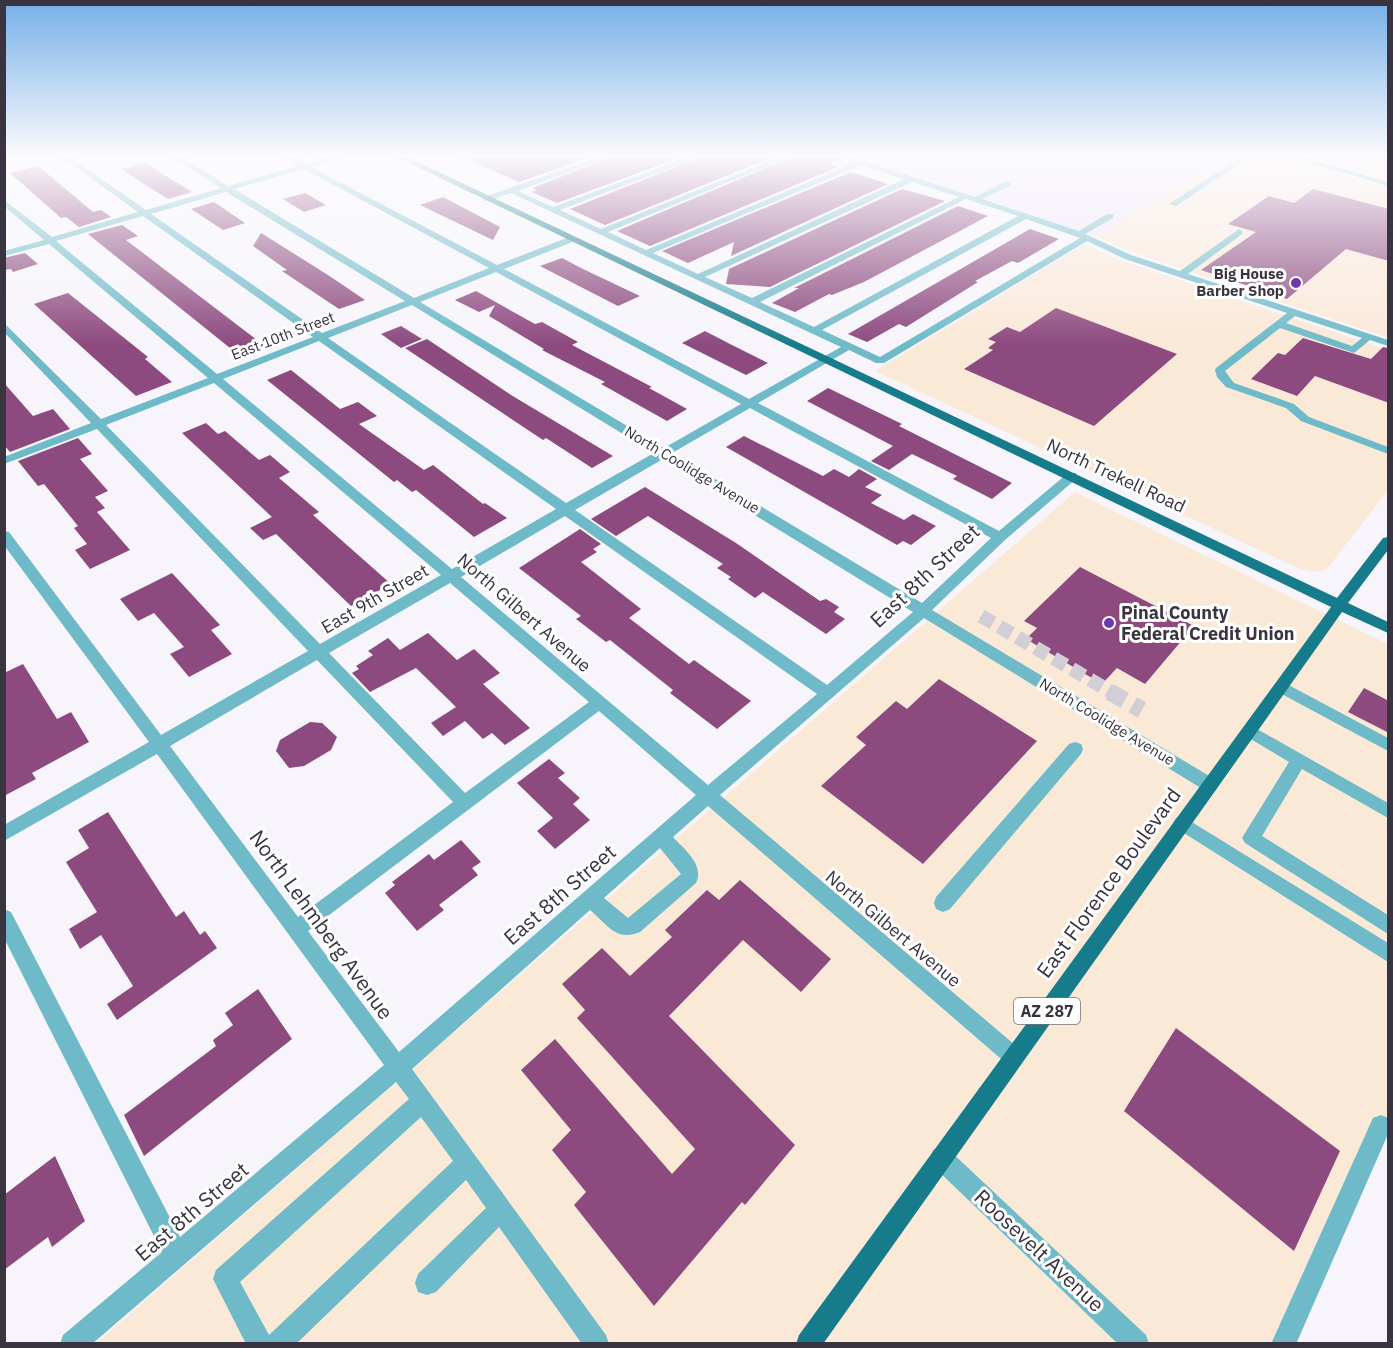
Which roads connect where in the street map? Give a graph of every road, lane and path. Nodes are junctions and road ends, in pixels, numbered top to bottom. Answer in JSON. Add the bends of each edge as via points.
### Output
{"nodes":[{"id":1,"x":24,"y":219,"type":"edge"},
{"id":2,"x":124,"y":219,"type":"edge"},
{"id":3,"x":152,"y":219,"type":"edge"},
{"id":4,"x":275,"y":219,"type":"edge"},
{"id":5,"x":403,"y":219,"type":"edge"},
{"id":6,"x":529,"y":219,"type":"edge"},
{"id":7,"x":571,"y":219,"type":"edge"},
{"id":8,"x":633,"y":219,"type":"edge"},
{"id":9,"x":726,"y":219,"type":"edge"},
{"id":10,"x":824,"y":219,"type":"edge"},
{"id":11,"x":921,"y":219,"type":"edge"},
{"id":12,"x":1020,"y":219,"type":"edge"},
{"id":13,"x":1033,"y":219,"type":"edge"},
{"id":14,"x":1106,"y":219,"type":"edge"},
{"id":15,"x":600,"y":232,"type":"junction"},
{"id":16,"x":1239,"y":232,"type":"dead end"},
{"id":17,"x":1083,"y":236,"type":"junction"},
{"id":18,"x":572,"y":239,"type":"junction"},
{"id":19,"x":50,"y":241,"type":"junction"},
{"id":20,"x":645,"y":253,"type":"junction"},
{"id":21,"x":4,"y":254,"type":"edge"},
{"id":22,"x":496,"y":268,"type":"junction"},
{"id":23,"x":1181,"y":275,"type":"junction"},
{"id":24,"x":698,"y":277,"type":"junction"},
{"id":25,"x":412,"y":302,"type":"junction"},
{"id":26,"x":752,"y":302,"type":"junction"},
{"id":27,"x":1294,"y":312,"type":"junction"},
{"id":28,"x":1279,"y":324,"type":"junction"},
{"id":29,"x":4,"y":327,"type":"edge"},
{"id":30,"x":814,"y":330,"type":"junction"},
{"id":31,"x":321,"y":337,"type":"junction"},
{"id":32,"x":1368,"y":337,"type":"junction"},
{"id":33,"x":1389,"y":344,"type":"edge"},
{"id":34,"x":849,"y":346,"type":"junction"},
{"id":35,"x":826,"y":360,"type":"junction"},
{"id":36,"x":213,"y":379,"type":"junction"},
{"id":37,"x":751,"y":403,"type":"junction"},
{"id":38,"x":99,"y":424,"type":"junction"},
{"id":39,"x":1389,"y":452,"type":"edge"},
{"id":40,"x":665,"y":453,"type":"junction"},
{"id":41,"x":4,"y":461,"type":"edge"},
{"id":42,"x":1072,"y":476,"type":"junction"},
{"id":43,"x":566,"y":509,"type":"junction"},
{"id":44,"x":4,"y":536,"type":"edge"},
{"id":45,"x":1000,"y":537,"type":"junction"},
{"id":46,"x":1389,"y":541,"type":"edge"},
{"id":47,"x":450,"y":575,"type":"junction"},
{"id":48,"x":1340,"y":604,"type":"junction"},
{"id":49,"x":924,"y":611,"type":"junction"},
{"id":50,"x":1389,"y":628,"type":"edge"},
{"id":51,"x":318,"y":652,"type":"junction"},
{"id":52,"x":1281,"y":687,"type":"junction"},
{"id":53,"x":827,"y":693,"type":"junction"},
{"id":54,"x":599,"y":703,"type":"junction"},
{"id":55,"x":1250,"y":731,"type":"junction"},
{"id":56,"x":160,"y":745,"type":"junction"},
{"id":57,"x":1389,"y":745,"type":"edge"},
{"id":58,"x":1076,"y":749,"type":"dead end"},
{"id":59,"x":1299,"y":759,"type":"junction"},
{"id":60,"x":1210,"y":785,"type":"junction"},
{"id":61,"x":707,"y":795,"type":"junction"},
{"id":62,"x":464,"y":803,"type":"junction"},
{"id":63,"x":1389,"y":811,"type":"edge"},
{"id":64,"x":1182,"y":823,"type":"junction"},
{"id":65,"x":4,"y":834,"type":"edge"},
{"id":66,"x":661,"y":836,"type":"junction"},
{"id":67,"x":590,"y":898,"type":"junction"},
{"id":68,"x":943,"y":903,"type":"dead end"},
{"id":69,"x":4,"y":918,"type":"edge"},
{"id":70,"x":1389,"y":925,"type":"edge"},
{"id":71,"x":296,"y":929,"type":"junction"},
{"id":72,"x":1389,"y":952,"type":"edge"},
{"id":73,"x":1014,"y":1057,"type":"junction"},
{"id":74,"x":398,"y":1067,"type":"junction"},
{"id":75,"x":423,"y":1101,"type":"junction"},
{"id":76,"x":1381,"y":1126,"type":"dead end"},
{"id":77,"x":942,"y":1158,"type":"junction"},
{"id":78,"x":466,"y":1164,"type":"junction"},
{"id":79,"x":500,"y":1210,"type":"junction"},
{"id":80,"x":176,"y":1255,"type":"junction"},
{"id":81,"x":427,"y":1283,"type":"dead end"},
{"id":82,"x":72,"y":1344,"type":"edge"},
{"id":83,"x":260,"y":1344,"type":"edge"},
{"id":84,"x":277,"y":1344,"type":"edge"},
{"id":85,"x":597,"y":1344,"type":"edge"},
{"id":86,"x":808,"y":1344,"type":"edge"},
{"id":87,"x":1137,"y":1344,"type":"edge"},
{"id":88,"x":1283,"y":1344,"type":"edge"}],
"edges":[{"from":1,"to":19,"type":"street","name":"North Gilbert Avenue"},
{"from":2,"to":19,"type":"street"},
{"from":3,"to":31,"type":"street"},
{"from":4,"to":25,"type":"street","name":"North Coolidge Avenue"},
{"from":5,"to":22,"type":"street"},
{"from":6,"to":18,"type":"main road","name":"North Trekell Road"},
{"from":7,"to":15,"type":"street"},
{"from":8,"to":15,"type":"street"},
{"from":9,"to":20,"type":"street"},
{"from":10,"to":24,"type":"street"},
{"from":11,"to":26,"type":"street"},
{"from":12,"to":30,"type":"street"},
{"from":13,"to":17,"type":"street"},
{"from":14,"to":17,"type":"street"},
{"from":15,"to":20,"type":"street"},
{"from":16,"to":23,"type":"street"},
{"from":17,"to":23,"type":"street"},
{"from":17,"to":34,"type":"street","via":[[880,361]]},
{"from":18,"to":22,"type":"street","name":"East 10th Street"},
{"from":18,"to":35,"type":"main road","name":"North Trekell Road"},
{"from":19,"to":21,"type":"street"},
{"from":19,"to":36,"type":"street","name":"North Gilbert Avenue"},
{"from":20,"to":24,"type":"street"},
{"from":22,"to":25,"type":"street","name":"East 10th Street"},
{"from":22,"to":37,"type":"street"},
{"from":23,"to":27,"type":"street"},
{"from":24,"to":26,"type":"street"},
{"from":25,"to":31,"type":"street","name":"East 10th Street"},
{"from":25,"to":40,"type":"street","name":"North Coolidge Avenue"},
{"from":26,"to":30,"type":"street"},
{"from":27,"to":28,"type":"street"},
{"from":27,"to":32,"type":"street"},
{"from":28,"to":32,"type":"street","via":[[1354,350]]},
{"from":28,"to":39,"type":"street","via":[[1220,370],[1222,377],[1230,385],[1290,406],[1305,419]]},
{"from":29,"to":38,"type":"street"},
{"from":30,"to":34,"type":"street"},
{"from":31,"to":36,"type":"street","name":"East 10th Street"},
{"from":31,"to":43,"type":"street"},
{"from":32,"to":33,"type":"street"},
{"from":34,"to":35,"type":"street"},
{"from":35,"to":37,"type":"street","name":"East 9th Street"},
{"from":35,"to":42,"type":"main road","name":"North Trekell Road"},
{"from":36,"to":38,"type":"street","name":"East 10th Street"},
{"from":36,"to":47,"type":"street","name":"North Gilbert Avenue"},
{"from":37,"to":40,"type":"street","name":"East 9th Street"},
{"from":37,"to":45,"type":"street"},
{"from":38,"to":41,"type":"street","name":"East 10th Street"},
{"from":38,"to":51,"type":"street"},
{"from":40,"to":43,"type":"street","name":"East 9th Street"},
{"from":40,"to":49,"type":"street","name":"North Coolidge Avenue"},
{"from":42,"to":45,"type":"street","name":"East 8th Street"},
{"from":42,"to":48,"type":"main road","name":"North Trekell Road"},
{"from":43,"to":47,"type":"street","name":"East 9th Street"},
{"from":43,"to":53,"type":"street"},
{"from":44,"to":56,"type":"street","name":"North Lehmberg Avenue"},
{"from":45,"to":49,"type":"street","name":"East 8th Street"},
{"from":46,"to":48,"type":"main road","name":"East Florence Boulevard","number":"AZ 287"},
{"from":47,"to":51,"type":"street","name":"East 9th Street"},
{"from":47,"to":54,"type":"street","name":"North Gilbert Avenue"},
{"from":48,"to":50,"type":"main road","name":"North Trekell Road"},
{"from":48,"to":52,"type":"main road","name":"East Florence Boulevard","number":"AZ 287"},
{"from":49,"to":53,"type":"street","name":"East 8th Street"},
{"from":49,"to":60,"type":"street","name":"North Coolidge Avenue"},
{"from":51,"to":56,"type":"street","name":"East 9th Street"},
{"from":51,"to":62,"type":"street"},
{"from":52,"to":55,"type":"main road","name":"East Florence Boulevard","number":"AZ 287"},
{"from":52,"to":57,"type":"street"},
{"from":53,"to":61,"type":"street","name":"East 8th Street"},
{"from":54,"to":61,"type":"street","name":"North Gilbert Avenue"},
{"from":54,"to":62,"type":"street"},
{"from":55,"to":59,"type":"street"},
{"from":55,"to":60,"type":"main road","name":"East Florence Boulevard","number":"AZ 287"},
{"from":56,"to":65,"type":"street","name":"East 9th Street"},
{"from":56,"to":71,"type":"street","name":"North Lehmberg Avenue"},
{"from":58,"to":68,"type":"street"},
{"from":59,"to":63,"type":"street"},
{"from":59,"to":70,"type":"street","via":[[1251,838]]},
{"from":60,"to":64,"type":"main road","name":"East Florence Boulevard","number":"AZ 287"},
{"from":61,"to":66,"type":"street","name":"East 8th Street"},
{"from":61,"to":73,"type":"street","name":"North Gilbert Avenue"},
{"from":62,"to":71,"type":"street"},
{"from":64,"to":72,"type":"street"},
{"from":64,"to":73,"type":"main road","name":"East Florence Boulevard","number":"AZ 287"},
{"from":66,"to":67,"type":"street","name":"East 8th Street"},
{"from":66,"to":67,"type":"street","via":[[689,868],[690,877],[682,884],[633,926],[625,928]]},
{"from":67,"to":74,"type":"street","name":"East 8th Street"},
{"from":69,"to":80,"type":"street"},
{"from":71,"to":74,"type":"street","name":"North Lehmberg Avenue"},
{"from":73,"to":77,"type":"main road","name":"East Florence Boulevard","number":"AZ 287"},
{"from":74,"to":75,"type":"street","name":"North Lehmberg Avenue"},
{"from":74,"to":80,"type":"street","name":"East 8th Street"},
{"from":75,"to":78,"type":"street","name":"North Lehmberg Avenue"},
{"from":75,"to":83,"type":"street","via":[[225,1279]]},
{"from":76,"to":88,"type":"street"},
{"from":77,"to":86,"type":"main road","name":"East Florence Boulevard","number":"AZ 287"},
{"from":77,"to":87,"type":"street","name":"Roosevelt Avenue"},
{"from":78,"to":79,"type":"street","name":"North Lehmberg Avenue"},
{"from":78,"to":84,"type":"street"},
{"from":79,"to":81,"type":"street"},
{"from":79,"to":85,"type":"street","name":"North Lehmberg Avenue"},
{"from":80,"to":82,"type":"street","name":"East 8th Street"}]}
